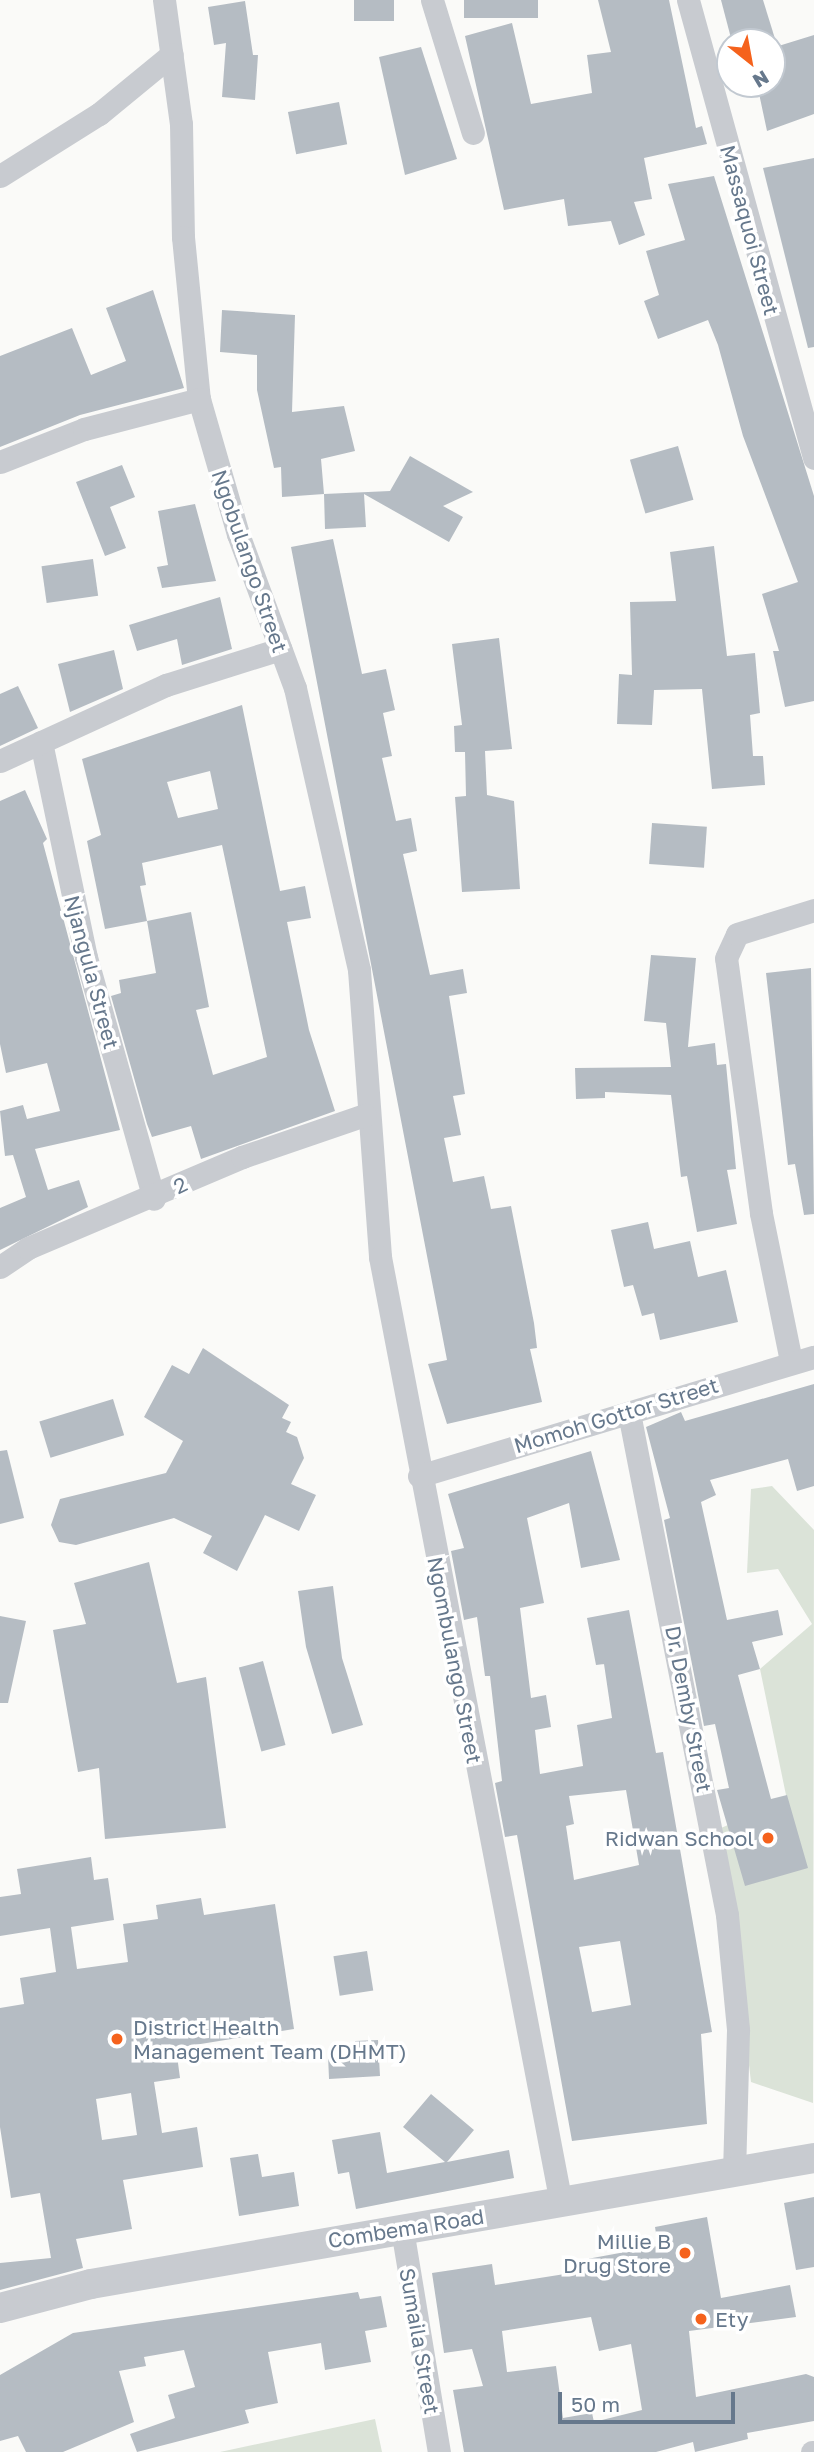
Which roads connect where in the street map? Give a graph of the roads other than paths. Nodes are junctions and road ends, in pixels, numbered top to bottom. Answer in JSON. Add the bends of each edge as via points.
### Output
{"nodes":[{"id":1,"x":164,"y":0,"type":"edge"},
{"id":2,"x":432,"y":0,"type":"edge"},
{"id":3,"x":688,"y":0,"type":"edge"},
{"id":4,"x":172,"y":54,"type":"junction"},
{"id":5,"x":473,"y":133,"type":"dead end"},
{"id":6,"x":0,"y":176,"type":"edge"},
{"id":7,"x":199,"y":399,"type":"junction"},
{"id":8,"x":814,"y":458,"type":"edge"},
{"id":9,"x":0,"y":462,"type":"edge"},
{"id":10,"x":279,"y":649,"type":"junction"},
{"id":11,"x":41,"y":742,"type":"junction"},
{"id":12,"x":0,"y":761,"type":"edge"},
{"id":13,"x":814,"y":910,"type":"edge"},
{"id":14,"x":365,"y":1115,"type":"junction"},
{"id":15,"x":154,"y":1199,"type":"junction"},
{"id":16,"x":0,"y":1267,"type":"edge"},
{"id":17,"x":803,"y":1359,"type":"edge"},
{"id":18,"x":629,"y":1413,"type":"junction"},
{"id":19,"x":419,"y":1476,"type":"junction"},
{"id":20,"x":814,"y":2158,"type":"edge"},
{"id":21,"x":734,"y":2175,"type":"junction"},
{"id":22,"x":561,"y":2203,"type":"junction"},
{"id":23,"x":402,"y":2229,"type":"junction"},
{"id":24,"x":0,"y":2308,"type":"edge"},
{"id":25,"x":439,"y":2452,"type":"edge"}],
"edges":[{"from":1,"to":4,"type":"street","name":"Ngobulango Street"},
{"from":2,"to":5,"type":"street"},
{"from":3,"to":8,"type":"street","name":"Massaquoi Street"},
{"from":4,"to":6,"type":"street","via":[[99,114]]},
{"from":4,"to":7,"type":"street","name":"Ngobulango Street"},
{"from":7,"to":9,"type":"street","via":[[84,429]]},
{"from":7,"to":10,"type":"street","name":"Ngobulango Street"},
{"from":10,"to":11,"type":"street","via":[[166,685]]},
{"from":10,"to":14,"type":"street","name":"Ngobulango Street","via":[[298,700],[359,971]]},
{"from":11,"to":12,"type":"street"},
{"from":11,"to":15,"type":"street","name":"Njangula Street","via":[[86,957]]},
{"from":13,"to":17,"type":"street","via":[[737,934],[726,958],[761,1213]]},
{"from":14,"to":15,"type":"street","name":"2","via":[[270,1145]]},
{"from":14,"to":19,"type":"street","name":"Ngombulango Street","via":[[380,1257]]},
{"from":15,"to":16,"type":"street","name":"2","via":[[28,1248]]},
{"from":17,"to":18,"type":"street","name":"Momoh Gottor Street"},
{"from":18,"to":19,"type":"street","name":"Momoh Gottor Street"},
{"from":18,"to":21,"type":"street","name":"Dr. Demby Street","via":[[727,1915],[738,2030]]},
{"from":19,"to":22,"type":"street","name":"Ngombulango Street"},
{"from":20,"to":21,"type":"street","name":"Combema Road"},
{"from":21,"to":22,"type":"street","name":"Combema Road"},
{"from":22,"to":23,"type":"street","name":"Combema Road"},
{"from":23,"to":24,"type":"street","name":"Combema Road","via":[[91,2284]]},
{"from":23,"to":25,"type":"street","name":"Sumaila Street"}]}
